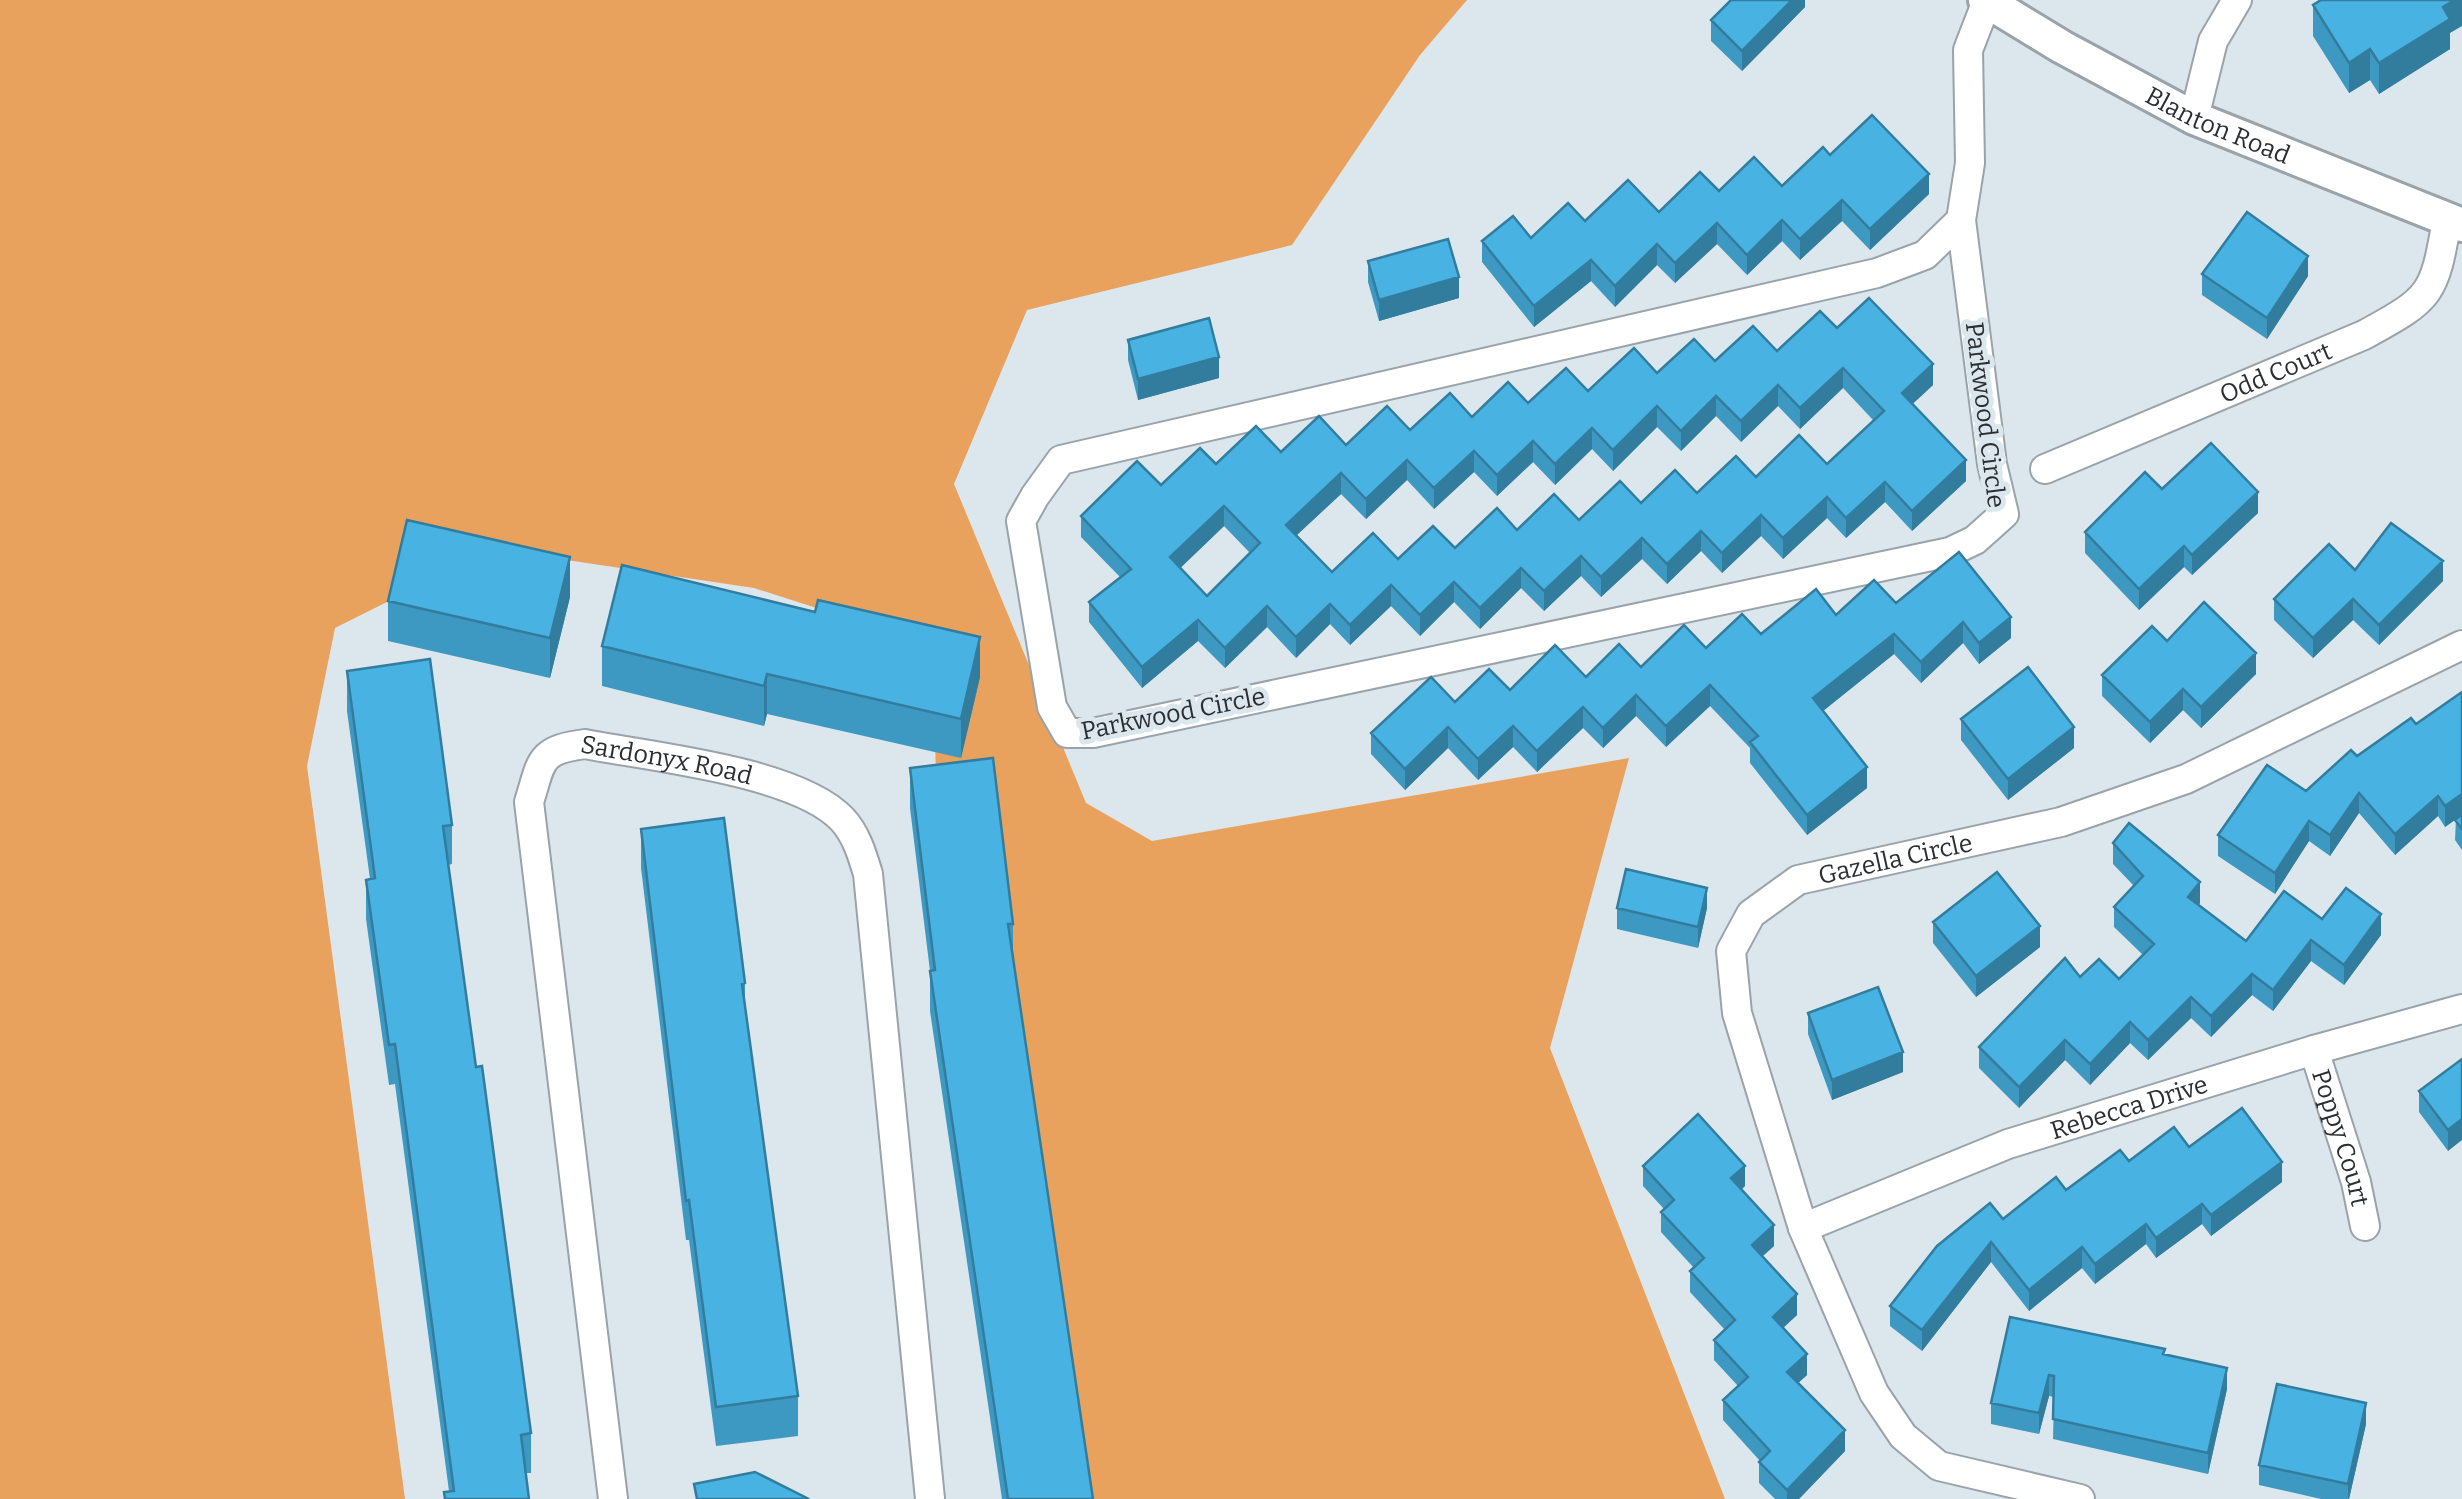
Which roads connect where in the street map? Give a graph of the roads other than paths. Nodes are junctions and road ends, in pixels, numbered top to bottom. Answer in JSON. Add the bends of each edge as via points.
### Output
{"nodes":[{"id":1,"x":2237,"y":0,"type":"edge"},
{"id":2,"x":1986,"y":1,"type":"edge"},
{"id":3,"x":2194,"y":118,"type":"junction"},
{"id":4,"x":1961,"y":220,"type":"junction"},
{"id":5,"x":2454,"y":222,"type":"edge"},
{"id":6,"x":2046,"y":469,"type":"dead end"},
{"id":7,"x":2462,"y":645,"type":"edge"},
{"id":8,"x":2462,"y":1009,"type":"edge"},
{"id":9,"x":2314,"y":1050,"type":"junction"},
{"id":10,"x":2365,"y":1226,"type":"dead end"},
{"id":11,"x":1804,"y":1228,"type":"junction"},
{"id":12,"x":613,"y":1499,"type":"edge"},
{"id":13,"x":930,"y":1499,"type":"edge"},
{"id":14,"x":2080,"y":1499,"type":"edge"}],
"edges":[{"from":1,"to":3,"type":"street","via":[[2213,41]]},
{"from":2,"to":3,"type":"street","name":"Blanton Road"},
{"from":2,"to":4,"type":"street","name":"Parkwood Circle","via":[[1968,50],[1970,163]]},
{"from":3,"to":5,"type":"street","name":"Blanton Road"},
{"from":4,"to":4,"type":"street","name":"Parkwood Circle","via":[[1925,255],[1878,274],[1061,460],[1021,521],[1052,706],[1068,733],[1092,733],[1950,552],[1975,540],[2004,514]]},
{"from":5,"to":6,"type":"street","name":"Odd Court","via":[[2436,280],[2412,309]]},
{"from":7,"to":11,"type":"street","name":"Gazella Circle","via":[[2186,779],[2060,822],[1798,880],[1751,914],[1732,951],[1737,1013]]},
{"from":8,"to":9,"type":"street","name":"Rebecca Drive"},
{"from":9,"to":10,"type":"street","name":"Poppy Court"},
{"from":9,"to":11,"type":"street","name":"Rebecca Drive","via":[[2008,1144]]},
{"from":11,"to":14,"type":"street","name":"Gazella Circle","via":[[1874,1393],[1903,1436],[1939,1466]]},
{"from":12,"to":13,"type":"street","name":"Sardonyx Road","via":[[529,802],[543,760],[557,748],[584,744],[795,788],[844,820],[860,846]]}]}
